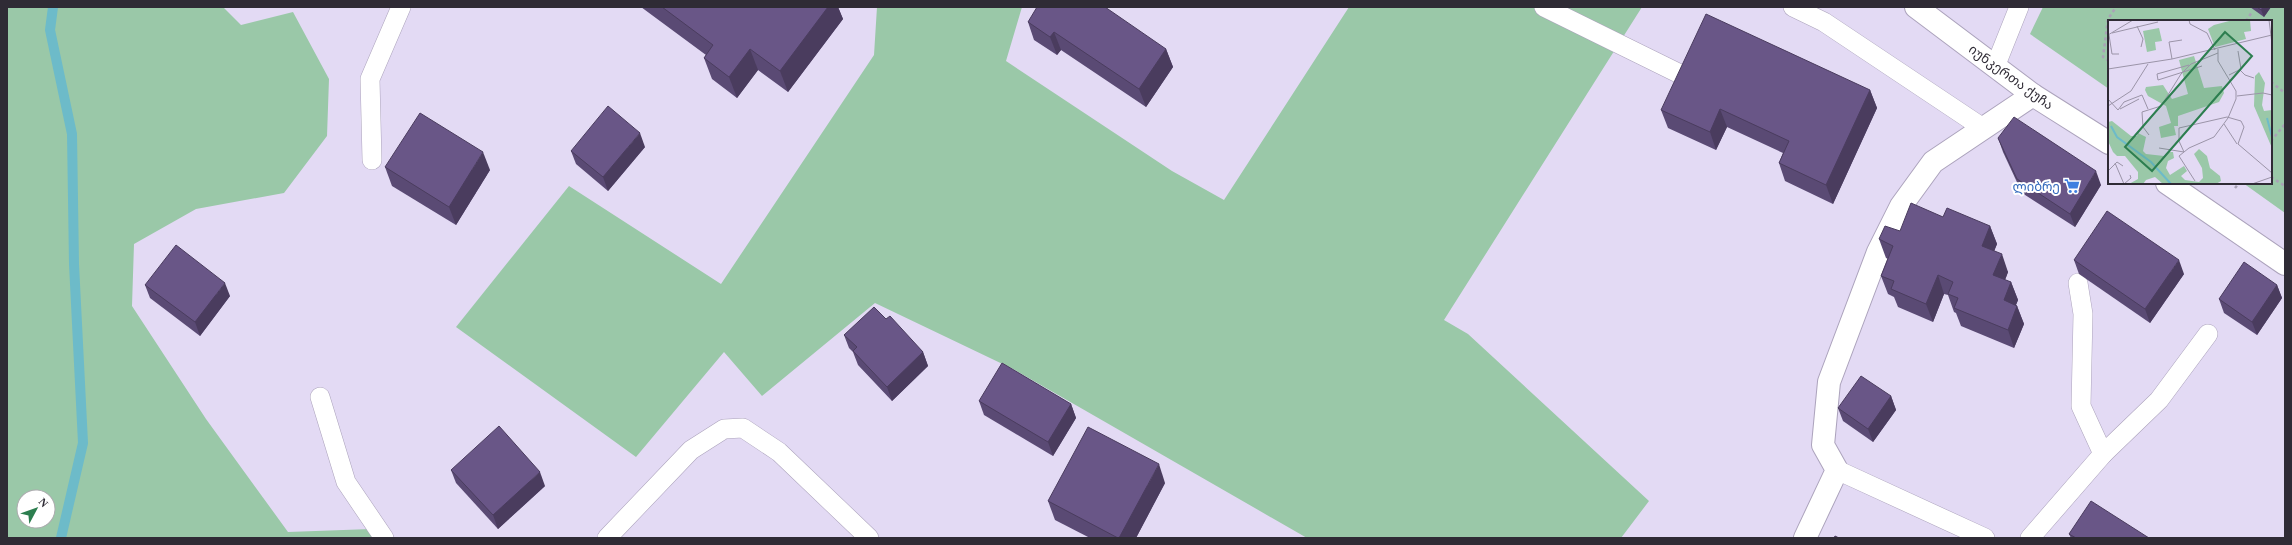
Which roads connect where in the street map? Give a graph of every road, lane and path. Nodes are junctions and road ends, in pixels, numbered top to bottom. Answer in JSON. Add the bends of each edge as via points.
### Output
{"nodes":[{"id":1,"x":400,"y":7,"type":"edge"},
{"id":2,"x":1544,"y":7,"type":"edge"},
{"id":3,"x":1793,"y":7,"type":"edge"},
{"id":4,"x":1916,"y":7,"type":"edge"},
{"id":5,"x":2019,"y":7,"type":"edge"},
{"id":6,"x":2116,"y":7,"type":"edge"},
{"id":7,"x":2252,"y":12,"type":"dead end"},
{"id":8,"x":2247,"y":20,"type":"edge"},
{"id":9,"x":2108,"y":60,"type":"edge"},
{"id":10,"x":1995,"y":67,"type":"junction"},
{"id":11,"x":1678,"y":73,"type":"edge"},
{"id":12,"x":2272,"y":83,"type":"edge"},
{"id":13,"x":2285,"y":93,"type":"edge"},
{"id":14,"x":2033,"y":95,"type":"junction"},
{"id":15,"x":2285,"y":124,"type":"edge"},
{"id":16,"x":1983,"y":128,"type":"junction"},
{"id":17,"x":2272,"y":140,"type":"edge"},
{"id":18,"x":2108,"y":142,"type":"edge"},
{"id":19,"x":372,"y":160,"type":"dead end"},
{"id":20,"x":2272,"y":178,"type":"edge"},
{"id":21,"x":2168,"y":184,"type":"edge"},
{"id":22,"x":2238,"y":184,"type":"edge"},
{"id":23,"x":2285,"y":186,"type":"edge"},
{"id":24,"x":2235,"y":188,"type":"dead end"},
{"id":25,"x":2285,"y":264,"type":"edge"},
{"id":26,"x":2078,"y":283,"type":"dead end"},
{"id":27,"x":2208,"y":334,"type":"dead end"},
{"id":28,"x":320,"y":396,"type":"dead end"},
{"id":29,"x":2103,"y":454,"type":"junction"},
{"id":30,"x":1837,"y":470,"type":"junction"},
{"id":31,"x":384,"y":538,"type":"edge"},
{"id":32,"x":607,"y":538,"type":"edge"},
{"id":33,"x":869,"y":538,"type":"edge"},
{"id":34,"x":1804,"y":538,"type":"edge"},
{"id":35,"x":1985,"y":538,"type":"edge"},
{"id":36,"x":2030,"y":538,"type":"edge"}],
"edges":[{"from":1,"to":19,"type":"lane","via":[[370,79]]},
{"from":2,"to":11,"type":"lane"},
{"from":3,"to":16,"type":"lane","via":[[1824,22]]},
{"from":4,"to":10,"type":"street","name":"იუნკერთა ქუჩა"},
{"from":5,"to":10,"type":"lane"},
{"from":6,"to":9,"type":"path","via":[[2108,19],[2103,57]]},
{"from":7,"to":8,"type":"path"},
{"from":10,"to":14,"type":"street","name":"იუნკერთა ქუჩა"},
{"from":12,"to":13,"type":"path"},
{"from":14,"to":16,"type":"street"},
{"from":14,"to":18,"type":"street","name":"იუნკერთა ქუჩა"},
{"from":15,"to":17,"type":"path"},
{"from":16,"to":30,"type":"street","via":[[1933,162],[1901,206],[1878,252],[1829,382],[1823,445]]},
{"from":20,"to":23,"type":"path"},
{"from":21,"to":25,"type":"street"},
{"from":22,"to":24,"type":"path"},
{"from":26,"to":29,"type":"lane","via":[[2083,314],[2081,406]]},
{"from":27,"to":29,"type":"lane","via":[[2159,400]]},
{"from":28,"to":31,"type":"lane","via":[[346,482]]},
{"from":29,"to":36,"type":"lane"},
{"from":30,"to":34,"type":"street"},
{"from":30,"to":35,"type":"lane"},
{"from":32,"to":33,"type":"lane","via":[[691,450],[724,429],[743,428],[779,452]]}]}
